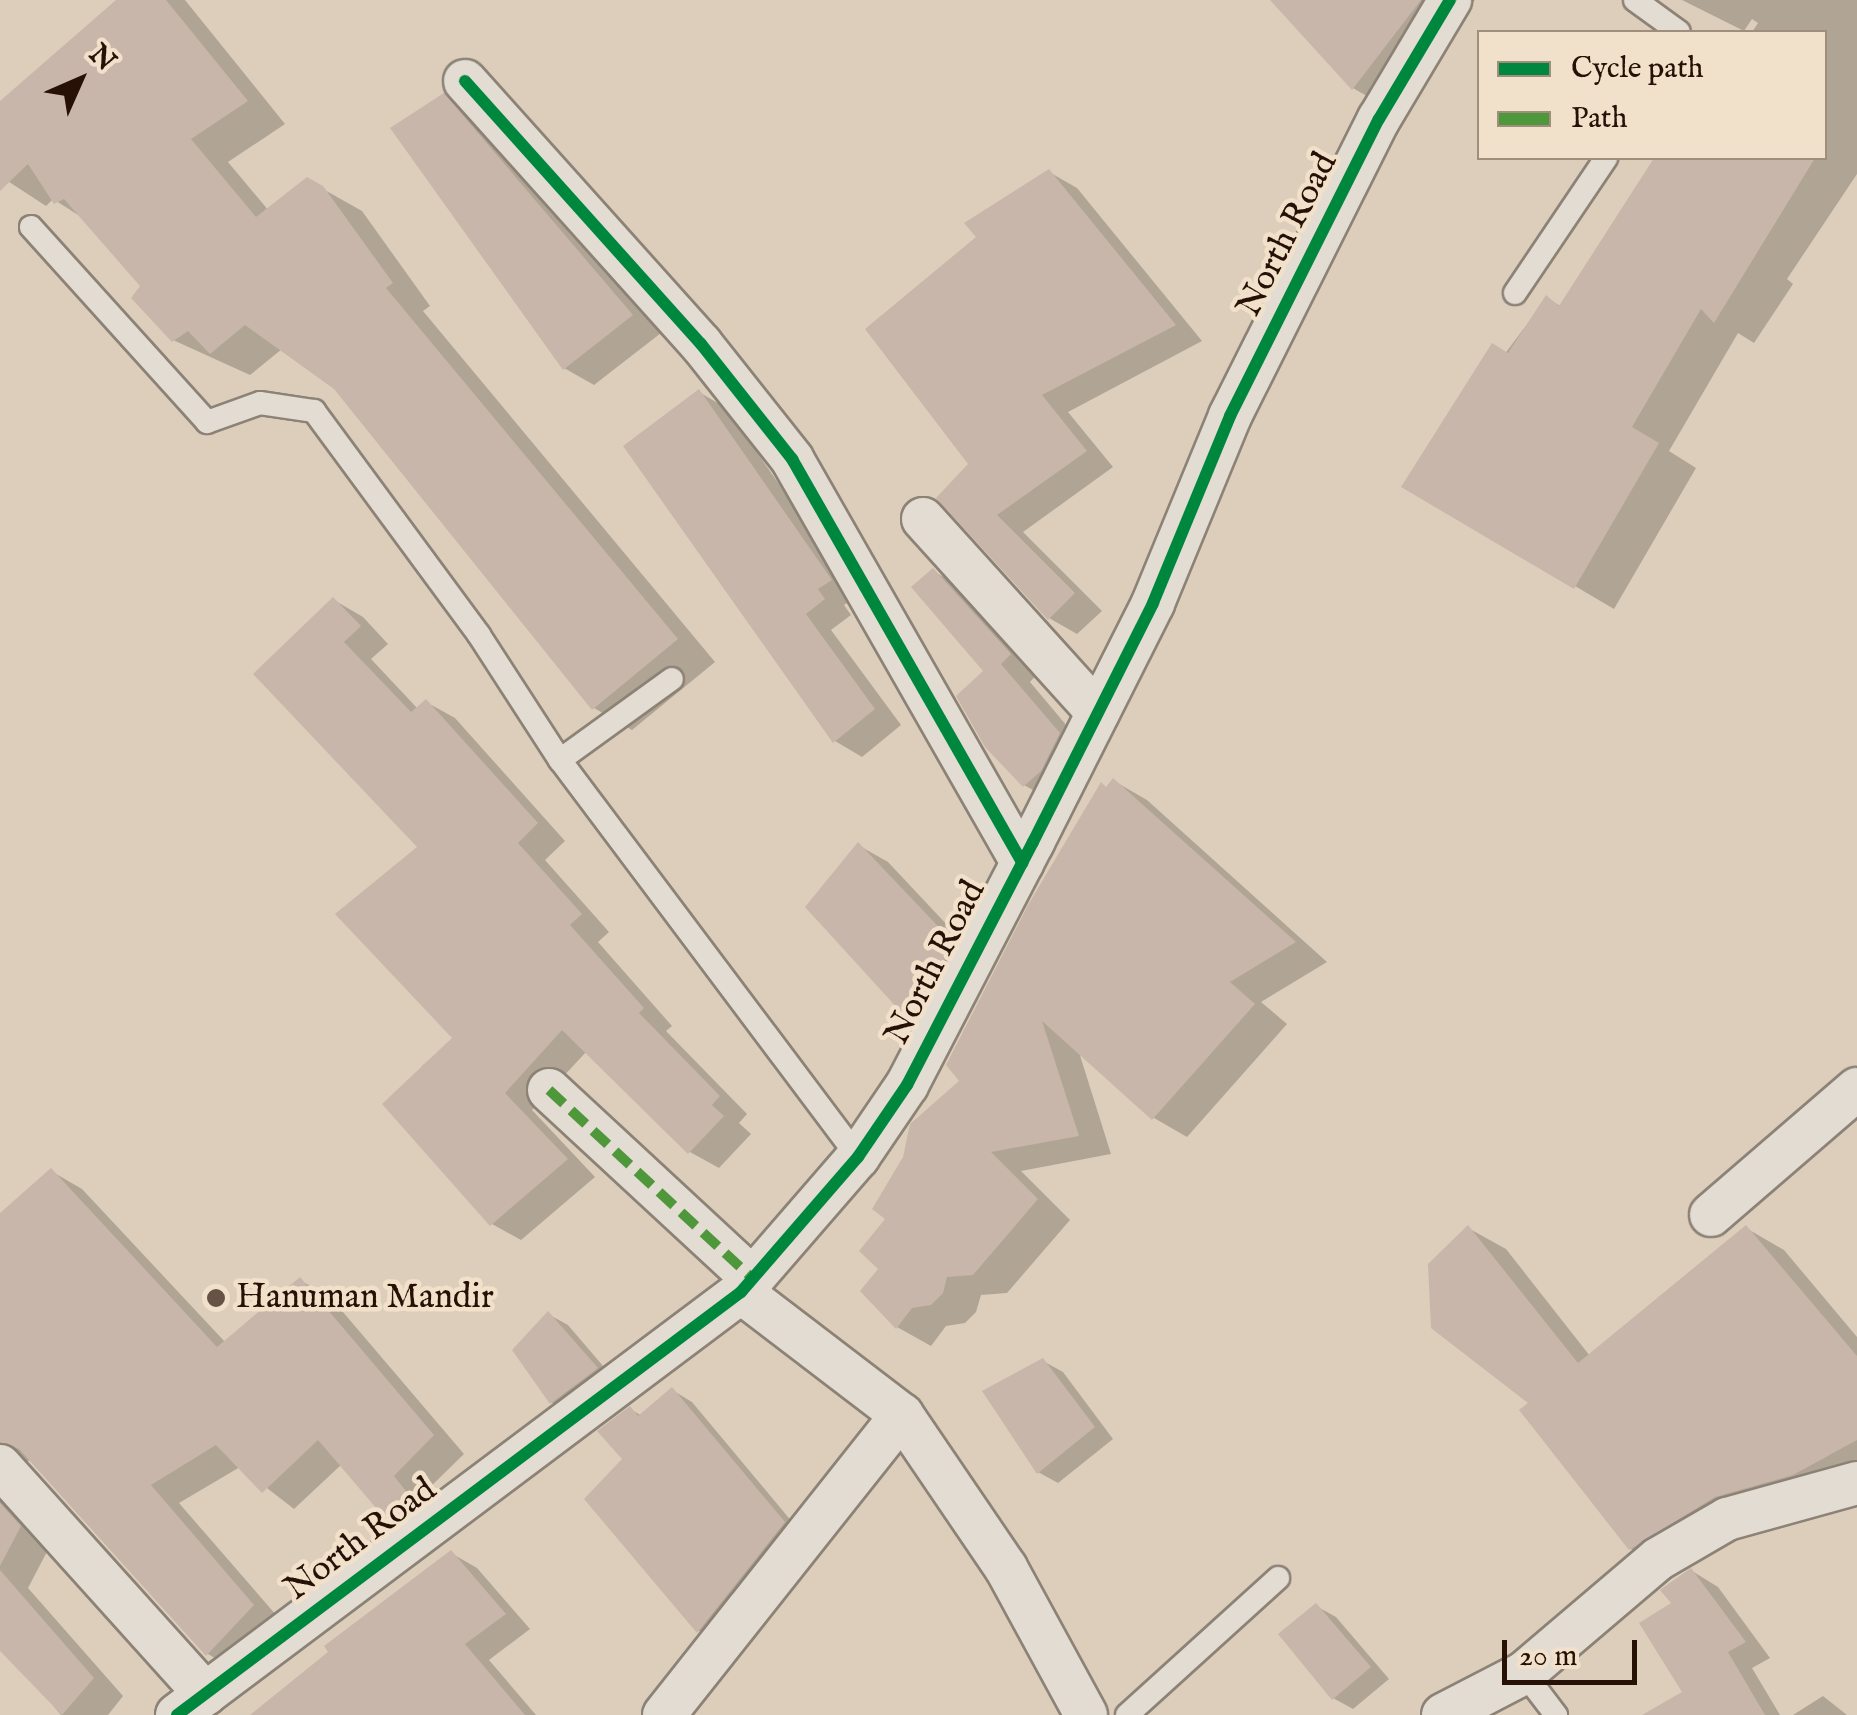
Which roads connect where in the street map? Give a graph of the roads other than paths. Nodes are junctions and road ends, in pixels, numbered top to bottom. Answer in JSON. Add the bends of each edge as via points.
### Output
{"nodes":[{"id":1,"x":1450,"y":0,"type":"edge"},
{"id":2,"x":1635,"y":0,"type":"edge"},
{"id":3,"x":1675,"y":30,"type":"edge"},
{"id":4,"x":466,"y":81,"type":"dead end"},
{"id":5,"x":1605,"y":160,"type":"edge"},
{"id":6,"x":31,"y":227,"type":"dead end"},
{"id":7,"x":1515,"y":293,"type":"dead end"},
{"id":8,"x":923,"y":519,"type":"dead end"},
{"id":9,"x":672,"y":679,"type":"dead end"},
{"id":10,"x":1098,"y":713,"type":"junction"},
{"id":11,"x":560,"y":760,"type":"junction"},
{"id":12,"x":1022,"y":863,"type":"junction"},
{"id":13,"x":1857,"y":1089,"type":"edge"},
{"id":14,"x":549,"y":1090,"type":"dead end"},
{"id":15,"x":858,"y":1157,"type":"junction"},
{"id":16,"x":1711,"y":1215,"type":"dead end"},
{"id":17,"x":747,"y":1285,"type":"junction"},
{"id":18,"x":902,"y":1415,"type":"junction"},
{"id":19,"x":0,"y":1466,"type":"edge"},
{"id":20,"x":1857,"y":1484,"type":"edge"},
{"id":21,"x":1278,"y":1578,"type":"dead end"},
{"id":22,"x":1524,"y":1673,"type":"junction"},
{"id":23,"x":191,"y":1704,"type":"edge"},
{"id":24,"x":664,"y":1715,"type":"edge"},
{"id":25,"x":1086,"y":1715,"type":"edge"},
{"id":26,"x":1128,"y":1715,"type":"edge"},
{"id":27,"x":1443,"y":1715,"type":"edge"},
{"id":28,"x":1556,"y":1715,"type":"edge"}],
"edges":[{"from":1,"to":10,"type":"street","name":"North Road","via":[[1380,119],[1230,416],[1153,604]]},
{"from":2,"to":3,"type":"lane"},
{"from":4,"to":12,"type":"street","via":[[701,344],[792,459]]},
{"from":5,"to":7,"type":"lane"},
{"from":6,"to":11,"type":"lane","via":[[208,422],[260,402],[314,411],[479,636]]},
{"from":8,"to":10,"type":"street"},
{"from":9,"to":11,"type":"lane"},
{"from":10,"to":12,"type":"street","name":"North Road"},
{"from":11,"to":15,"type":"lane"},
{"from":12,"to":15,"type":"street","name":"North Road","via":[[907,1085]]},
{"from":13,"to":16,"type":"street"},
{"from":14,"to":17,"type":"street"},
{"from":15,"to":17,"type":"street","name":"North Road"},
{"from":17,"to":18,"type":"street"},
{"from":17,"to":23,"type":"street","name":"North Road"},
{"from":18,"to":24,"type":"street"},
{"from":18,"to":25,"type":"street","via":[[1006,1568]]},
{"from":19,"to":23,"type":"street"},
{"from":20,"to":22,"type":"street","via":[[1727,1519],[1658,1559]]},
{"from":21,"to":26,"type":"lane"},
{"from":22,"to":27,"type":"street"},
{"from":22,"to":28,"type":"lane"}]}
